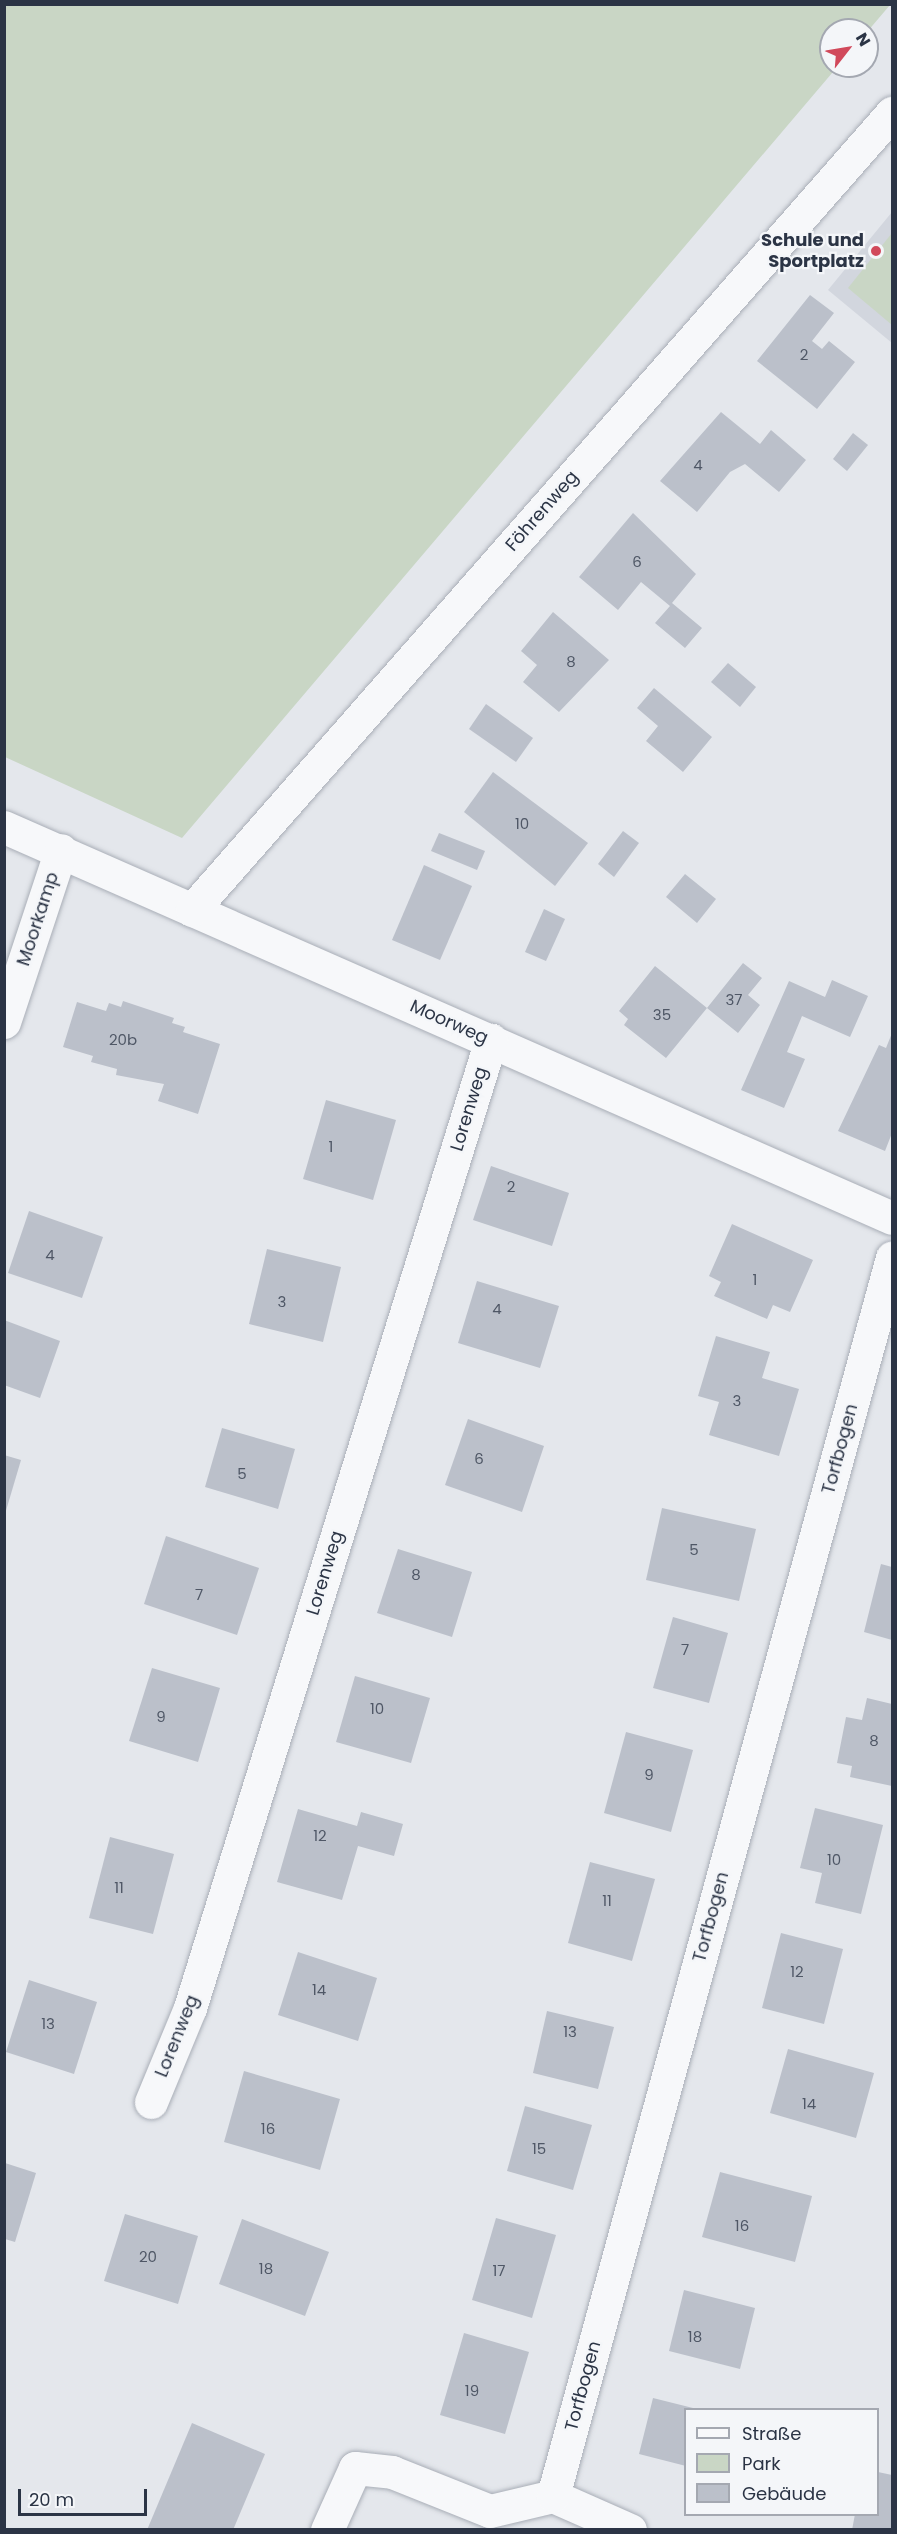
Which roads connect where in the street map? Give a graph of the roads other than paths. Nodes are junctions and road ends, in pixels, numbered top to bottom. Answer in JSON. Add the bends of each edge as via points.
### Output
{"nodes":[{"id":1,"x":892,"y":113,"type":"edge"},
{"id":2,"x":4,"y":827,"type":"edge"},
{"id":3,"x":61,"y":850,"type":"junction"},
{"id":4,"x":192,"y":910,"type":"junction"},
{"id":5,"x":4,"y":1022,"type":"edge"},
{"id":6,"x":491,"y":1040,"type":"junction"},
{"id":7,"x":892,"y":1218,"type":"edge"},
{"id":8,"x":892,"y":1258,"type":"edge"},
{"id":9,"x":150,"y":2102,"type":"dead end"},
{"id":10,"x":553,"y":2496,"type":"junction"},
{"id":11,"x":327,"y":2529,"type":"edge"},
{"id":12,"x":630,"y":2529,"type":"edge"}],
"edges":[{"from":1,"to":4,"type":"street","name":"Föhrenweg"},
{"from":2,"to":3,"type":"street","name":"Moorweg"},
{"from":3,"to":4,"type":"street","name":"Moorweg"},
{"from":3,"to":5,"type":"street","name":"Moorkamp"},
{"from":4,"to":6,"type":"street","name":"Moorweg"},
{"from":6,"to":7,"type":"street","name":"Moorweg"},
{"from":6,"to":9,"type":"street","name":"Lorenweg","via":[[190,2008]]},
{"from":8,"to":10,"type":"street","name":"Torfbogen"},
{"from":10,"to":11,"type":"street","via":[[490,2511],[392,2472],[354,2468]]},
{"from":10,"to":12,"type":"street"}]}
